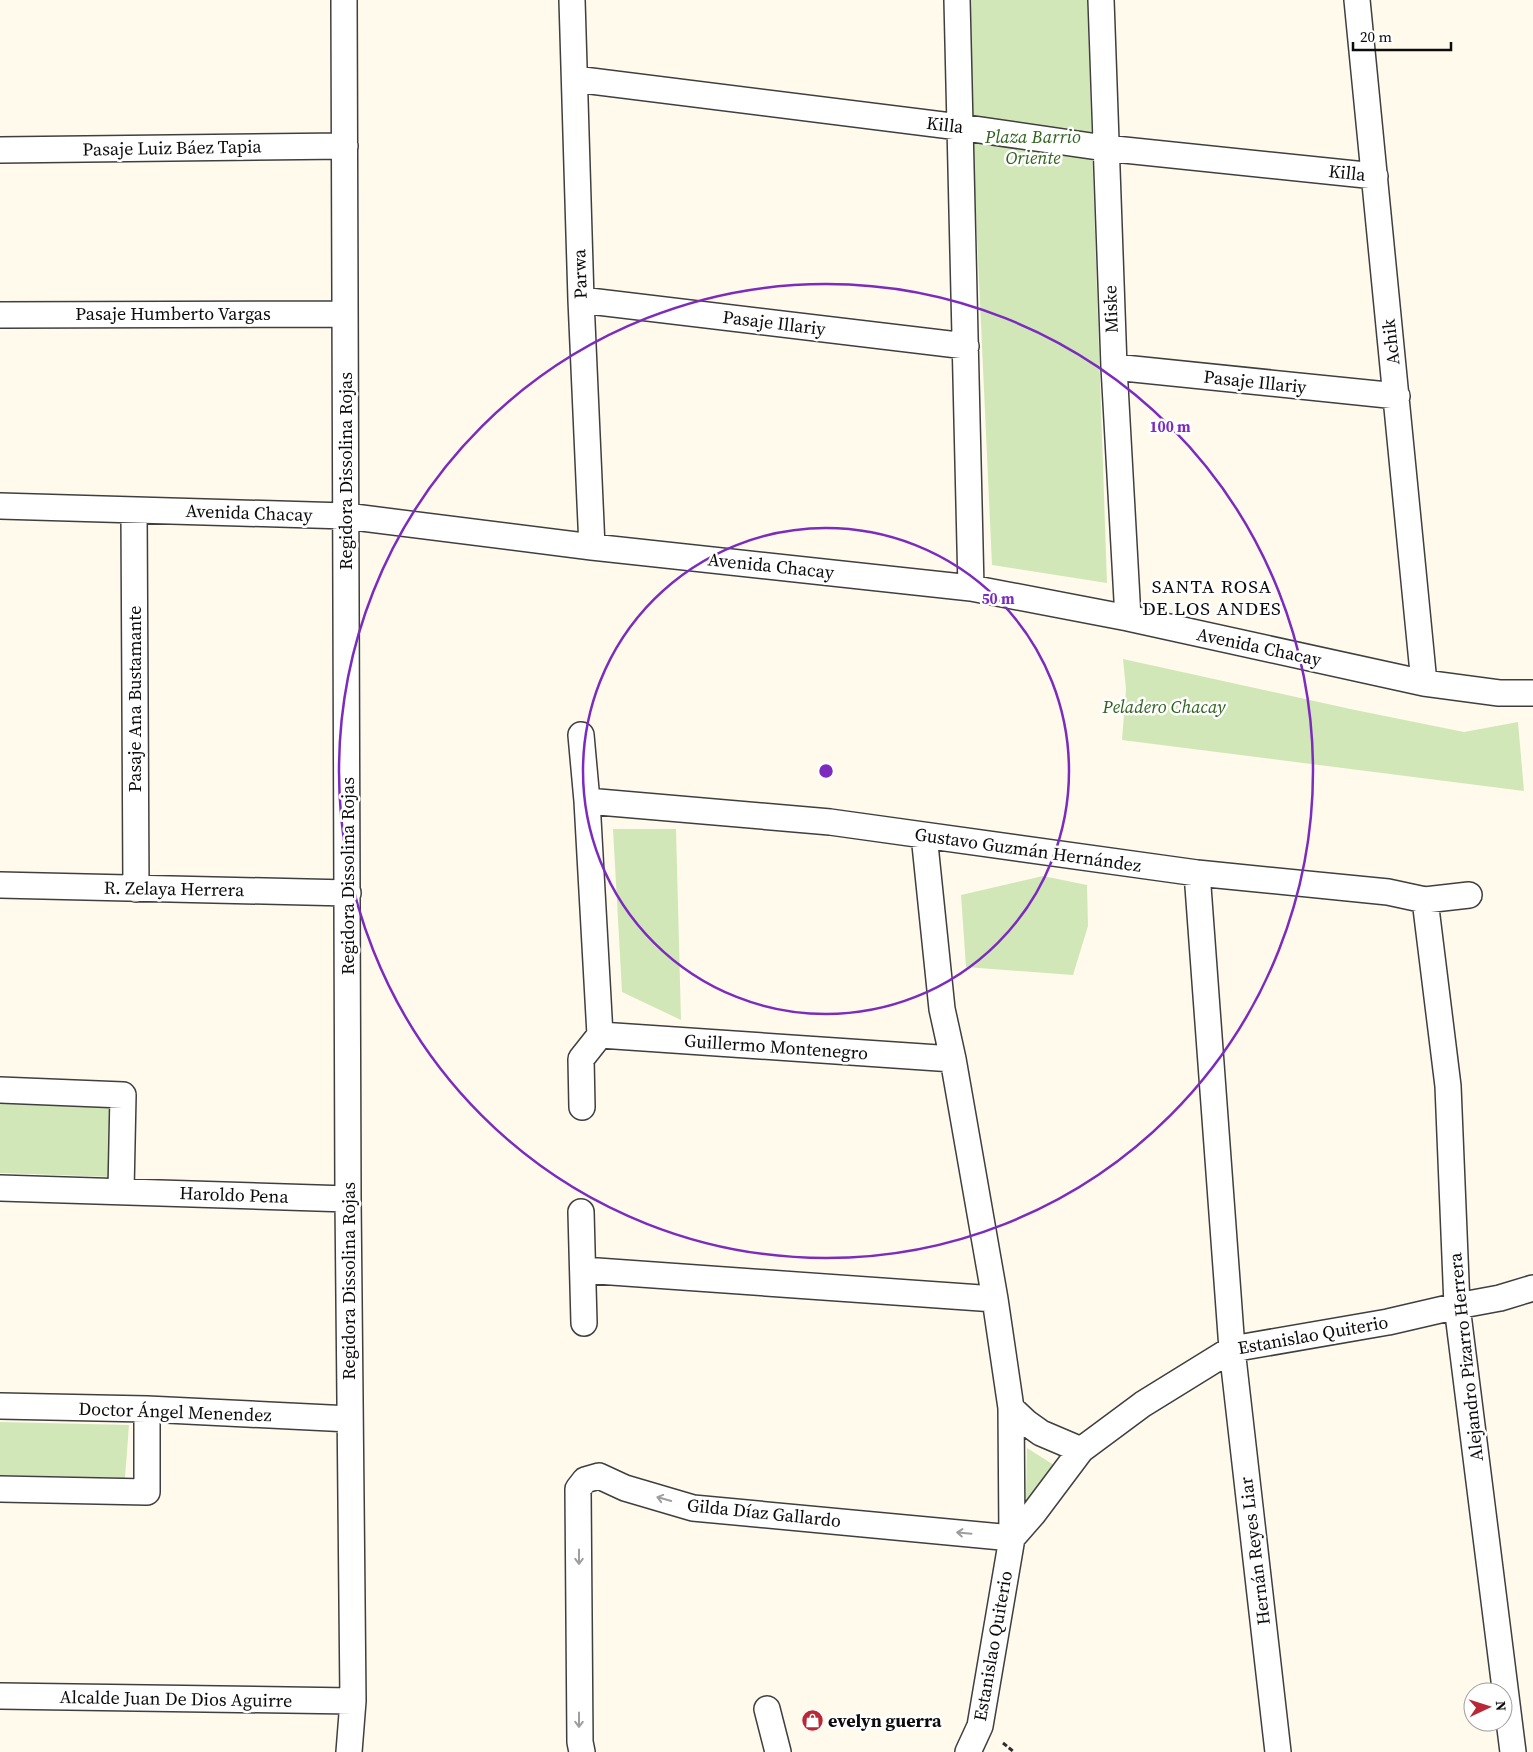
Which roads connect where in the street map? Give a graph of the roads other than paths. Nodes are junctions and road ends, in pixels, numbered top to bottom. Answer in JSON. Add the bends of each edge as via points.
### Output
{"nodes":[{"id":1,"x":344,"y":0,"type":"edge"},
{"id":2,"x":572,"y":0,"type":"edge"},
{"id":3,"x":958,"y":0,"type":"edge"},
{"id":4,"x":1101,"y":0,"type":"edge"},
{"id":5,"x":1357,"y":0,"type":"edge"},
{"id":6,"x":575,"y":79,"type":"junction"},
{"id":7,"x":960,"y":127,"type":"junction"},
{"id":8,"x":345,"y":146,"type":"junction"},
{"id":9,"x":1105,"y":148,"type":"junction"},
{"id":10,"x":0,"y":150,"type":"edge"},
{"id":11,"x":1374,"y":176,"type":"junction"},
{"id":12,"x":581,"y":300,"type":"junction"},
{"id":13,"x":0,"y":314,"type":"edge"},
{"id":14,"x":345,"y":314,"type":"junction"},
{"id":15,"x":966,"y":346,"type":"junction"},
{"id":16,"x":1114,"y":366,"type":"junction"},
{"id":17,"x":1397,"y":396,"type":"junction"},
{"id":18,"x":0,"y":506,"type":"edge"},
{"id":19,"x":134,"y":510,"type":"junction"},
{"id":20,"x":346,"y":516,"type":"junction"},
{"id":21,"x":592,"y":547,"type":"junction"},
{"id":22,"x":971,"y":588,"type":"junction"},
{"id":23,"x":1128,"y":618,"type":"junction"},
{"id":24,"x":1424,"y":683,"type":"junction"},
{"id":25,"x":1533,"y":693,"type":"edge"},
{"id":26,"x":581,"y":735,"type":"dead end"},
{"id":27,"x":587,"y":800,"type":"junction"},
{"id":28,"x":924,"y":835,"type":"junction"},
{"id":29,"x":1197,"y":873,"type":"junction"},
{"id":30,"x":0,"y":886,"type":"edge"},
{"id":31,"x":136,"y":889,"type":"junction"},
{"id":32,"x":348,"y":893,"type":"junction"},
{"id":33,"x":1469,"y":896,"type":"dead end"},
{"id":34,"x":1425,"y":900,"type":"junction"},
{"id":35,"x":600,"y":1035,"type":"junction"},
{"id":36,"x":953,"y":1059,"type":"junction"},
{"id":37,"x":0,"y":1090,"type":"edge"},
{"id":38,"x":582,"y":1107,"type":"dead end"},
{"id":39,"x":0,"y":1188,"type":"edge"},
{"id":40,"x":121,"y":1191,"type":"junction"},
{"id":41,"x":348,"y":1199,"type":"junction"},
{"id":42,"x":581,"y":1212,"type":"dead end"},
{"id":43,"x":583,"y":1270,"type":"junction"},
{"id":44,"x":1533,"y":1288,"type":"edge"},
{"id":45,"x":995,"y":1299,"type":"junction"},
{"id":46,"x":1457,"y":1306,"type":"junction"},
{"id":47,"x":584,"y":1323,"type":"dead end"},
{"id":48,"x":1232,"y":1350,"type":"junction"},
{"id":49,"x":0,"y":1406,"type":"edge"},
{"id":50,"x":1011,"y":1408,"type":"junction"},
{"id":51,"x":147,"y":1409,"type":"junction"},
{"id":52,"x":350,"y":1419,"type":"junction"},
{"id":53,"x":1081,"y":1450,"type":"junction"},
{"id":54,"x":0,"y":1489,"type":"edge"},
{"id":55,"x":1012,"y":1538,"type":"junction"},
{"id":56,"x":0,"y":1696,"type":"edge"},
{"id":57,"x":353,"y":1701,"type":"junction"},
{"id":58,"x":767,"y":1709,"type":"dead end"},
{"id":59,"x":349,"y":1752,"type":"edge"},
{"id":60,"x":582,"y":1752,"type":"edge"},
{"id":61,"x":778,"y":1752,"type":"edge"},
{"id":62,"x":968,"y":1752,"type":"edge"},
{"id":63,"x":1278,"y":1752,"type":"edge"},
{"id":64,"x":1513,"y":1752,"type":"edge"}],
"edges":[{"from":1,"to":8,"type":"street","name":"Regidora Dissolina Rojas"},
{"from":2,"to":6,"type":"street","name":"Parwa"},
{"from":3,"to":7,"type":"street"},
{"from":4,"to":9,"type":"street","name":"Miske"},
{"from":5,"to":11,"type":"street","name":"Achik"},
{"from":6,"to":7,"type":"street","name":"Killa"},
{"from":6,"to":12,"type":"street","name":"Parwa"},
{"from":7,"to":9,"type":"street","name":"Killa"},
{"from":7,"to":15,"type":"street"},
{"from":8,"to":10,"type":"street","name":"Pasaje Luiz Báez Tapia"},
{"from":8,"to":14,"type":"street","name":"Regidora Dissolina Rojas"},
{"from":9,"to":11,"type":"street","name":"Killa"},
{"from":9,"to":16,"type":"street","name":"Miske"},
{"from":11,"to":17,"type":"street","name":"Achik"},
{"from":12,"to":15,"type":"street","name":"Pasaje Illariy"},
{"from":12,"to":21,"type":"street","name":"Parwa"},
{"from":13,"to":14,"type":"street","name":"Pasaje Humberto Vargas"},
{"from":14,"to":20,"type":"street","name":"Regidora Dissolina Rojas"},
{"from":15,"to":22,"type":"street"},
{"from":16,"to":17,"type":"street","name":"Pasaje Illariy"},
{"from":16,"to":23,"type":"street","name":"Miske"},
{"from":17,"to":24,"type":"street","name":"Achik"},
{"from":18,"to":19,"type":"street","name":"Avenida Chacay"},
{"from":19,"to":20,"type":"street","name":"Avenida Chacay"},
{"from":19,"to":31,"type":"street","name":"Pasaje Ana Bustamante"},
{"from":20,"to":21,"type":"street","name":"Avenida Chacay"},
{"from":20,"to":32,"type":"street","name":"Regidora Dissolina Rojas"},
{"from":21,"to":22,"type":"street","name":"Avenida Chacay"},
{"from":22,"to":23,"type":"street","name":"Avenida Chacay"},
{"from":23,"to":24,"type":"street","name":"Avenida Chacay"},
{"from":24,"to":25,"type":"street","name":"Avenida Chacay","via":[[1499,693]]},
{"from":26,"to":27,"type":"street"},
{"from":27,"to":28,"type":"street","name":"Gustavo Guzmán Hernández","via":[[830,822]]},
{"from":27,"to":35,"type":"street"},
{"from":28,"to":29,"type":"street","name":"Gustavo Guzmán Hernández"},
{"from":28,"to":36,"type":"street","name":"Estanislao Quiterio","via":[[942,1010]]},
{"from":29,"to":34,"type":"street","name":"Gustavo Guzmán Hernández","via":[[1388,892]]},
{"from":29,"to":48,"type":"street","name":"Hernán Reyes Liar"},
{"from":30,"to":31,"type":"street","name":"R. Zelaya Herrera"},
{"from":31,"to":32,"type":"street","name":"R. Zelaya Herrera"},
{"from":32,"to":41,"type":"street","name":"Regidora Dissolina Rojas"},
{"from":33,"to":34,"type":"street","name":"Gustavo Guzmán Hernández"},
{"from":34,"to":46,"type":"street","name":"Alejandro Pizarro Herrera","via":[[1448,1086]]},
{"from":35,"to":36,"type":"street","name":"Guillermo Montenegro"},
{"from":35,"to":38,"type":"street","via":[[581,1059]]},
{"from":36,"to":45,"type":"street","name":"Estanislao Quiterio"},
{"from":37,"to":40,"type":"street","via":[[123,1095]]},
{"from":39,"to":40,"type":"street","name":"Haroldo Pena"},
{"from":40,"to":41,"type":"street","name":"Haroldo Pena"},
{"from":41,"to":52,"type":"street","name":"Regidora Dissolina Rojas"},
{"from":42,"to":43,"type":"street"},
{"from":43,"to":45,"type":"street"},
{"from":43,"to":47,"type":"street"},
{"from":44,"to":46,"type":"street","name":"Estanislao Quiterio"},
{"from":45,"to":50,"type":"street","name":"Estanislao Quiterio"},
{"from":46,"to":48,"type":"street","name":"Estanislao Quiterio"},
{"from":46,"to":64,"type":"street","name":"Alejandro Pizarro Herrera"},
{"from":48,"to":53,"type":"street","name":"Estanislao Quiterio","via":[[1143,1404]]},
{"from":48,"to":63,"type":"street","name":"Hernán Reyes Liar"},
{"from":49,"to":51,"type":"street","name":"Doctor Ángel Menendez"},
{"from":50,"to":53,"type":"street","via":[[1041,1433]]},
{"from":50,"to":55,"type":"street","name":"Estanislao Quiterio"},
{"from":51,"to":52,"type":"street","name":"Doctor Ángel Menendez"},
{"from":51,"to":54,"type":"street","via":[[147,1492]]},
{"from":52,"to":57,"type":"street","name":"Regidora Dissolina Rojas"},
{"from":53,"to":55,"type":"street","name":"Estanislao Quiterio"},
{"from":55,"to":60,"type":"street","name":"Gilda Díaz Gallardo","one_way":true,"via":[[693,1508],[625,1488],[599,1476],[585,1480],[578,1489]]},
{"from":55,"to":62,"type":"street","name":"Estanislao Quiterio","via":[[980,1726]]},
{"from":56,"to":57,"type":"street","name":"Alcalde Juan De Dios Aguirre"},
{"from":57,"to":59,"type":"street","name":"Regidora Dissolina Rojas"},
{"from":58,"to":61,"type":"street"}]}
